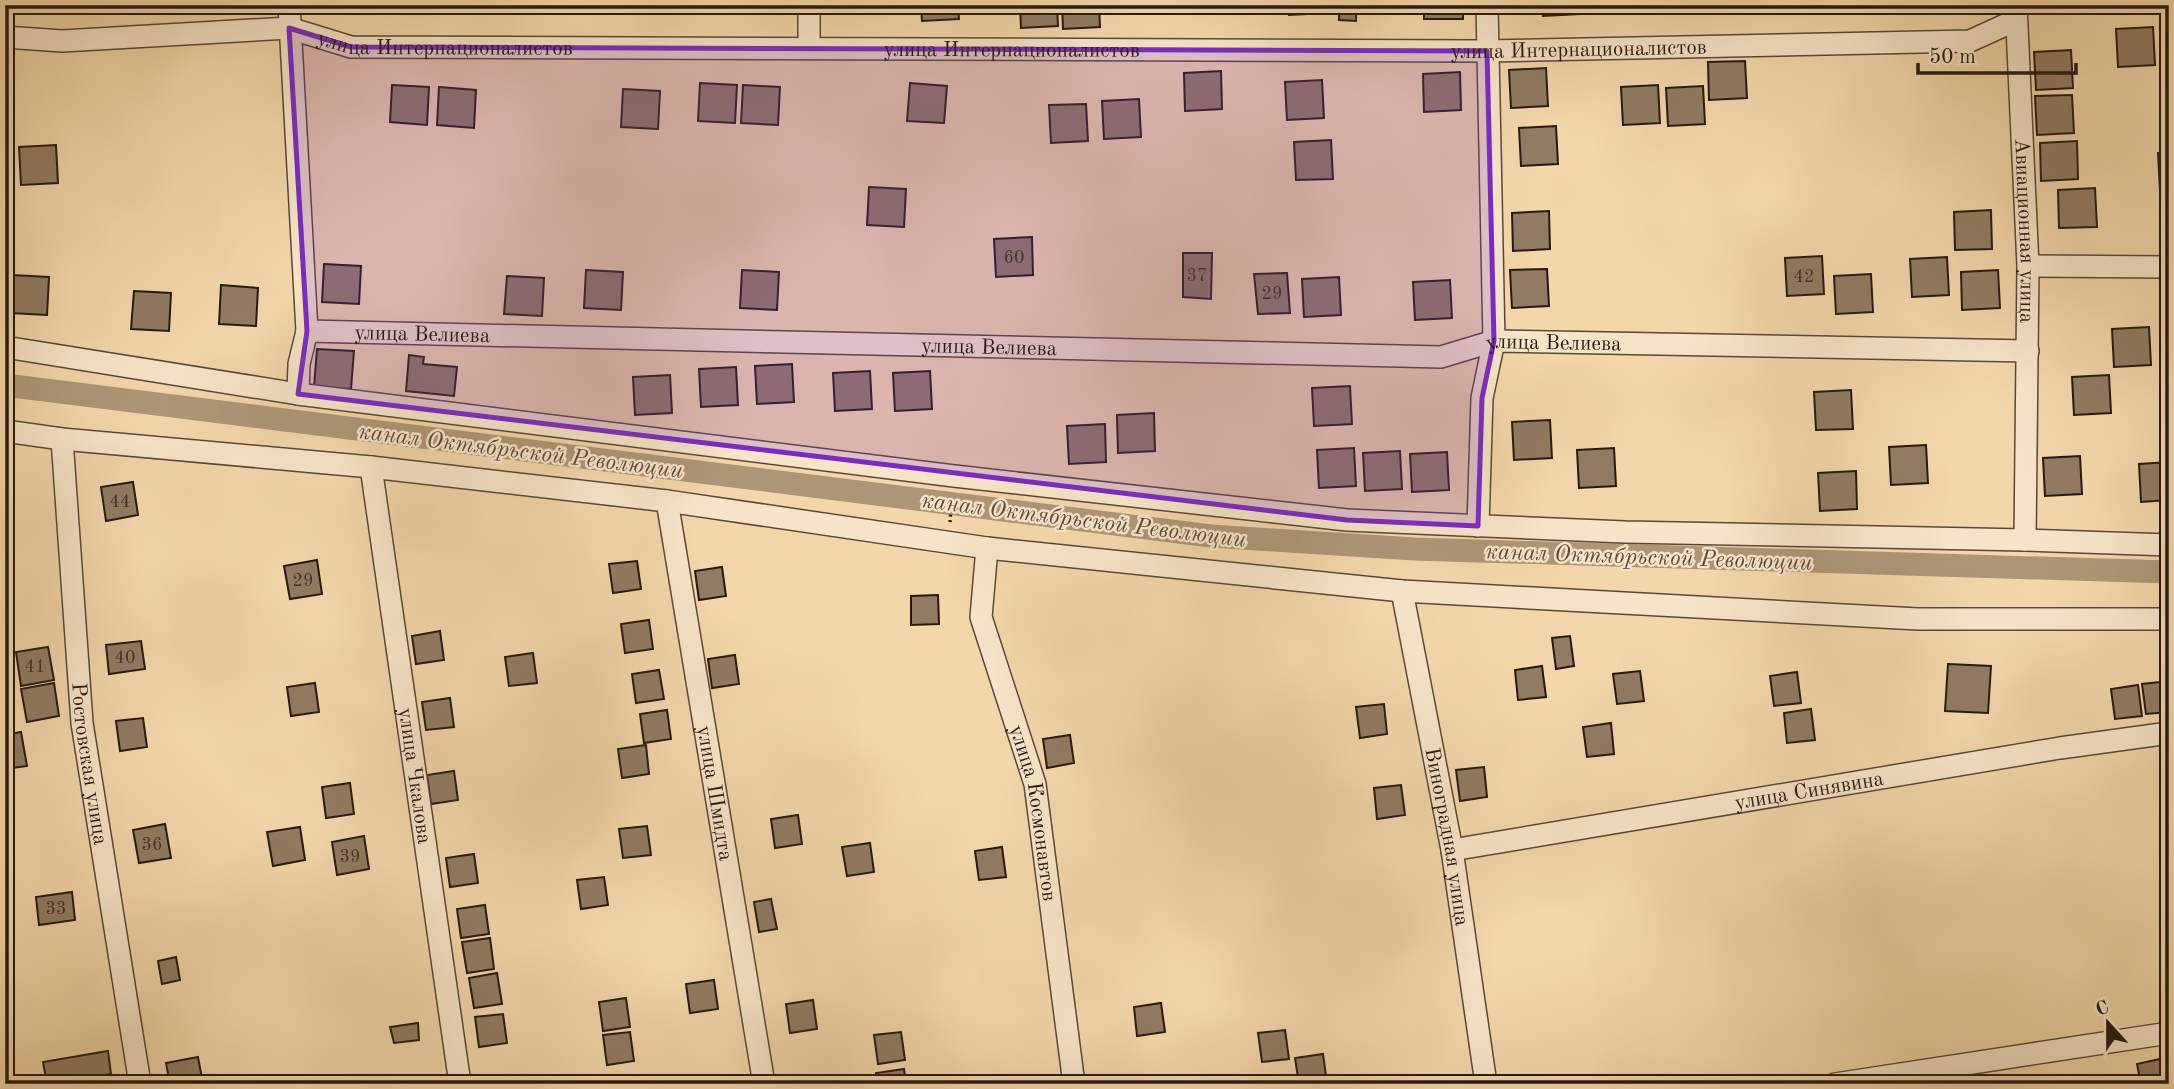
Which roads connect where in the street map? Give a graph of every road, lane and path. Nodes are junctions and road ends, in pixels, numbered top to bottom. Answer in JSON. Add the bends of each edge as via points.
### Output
{"nodes":[{"id":1,"x":289,"y":5,"type":"edge"},
{"id":2,"x":809,"y":5,"type":"edge"},
{"id":3,"x":1488,"y":5,"type":"edge"},
{"id":4,"x":2016,"y":13,"type":"edge"},
{"id":5,"x":289,"y":28,"type":"junction"},
{"id":6,"x":5,"y":37,"type":"edge"},
{"id":7,"x":809,"y":47,"type":"junction"},
{"id":8,"x":1487,"y":51,"type":"junction"},
{"id":9,"x":2028,"y":266,"type":"junction"},
{"id":10,"x":2169,"y":267,"type":"edge"},
{"id":11,"x":307,"y":331,"type":"junction"},
{"id":12,"x":1494,"y":341,"type":"junction"},
{"id":13,"x":5,"y":347,"type":"edge"},
{"id":14,"x":2028,"y":351,"type":"junction"},
{"id":15,"x":298,"y":394,"type":"junction"},
{"id":16,"x":5,"y":431,"type":"edge"},
{"id":17,"x":62,"y":439,"type":"junction"},
{"id":18,"x":371,"y":467,"type":"junction"},
{"id":19,"x":953,"y":489,"type":"dead end"},
{"id":20,"x":667,"y":501,"type":"junction"},
{"id":21,"x":1478,"y":526,"type":"junction"},
{"id":22,"x":949,"y":529,"type":"dead end"},
{"id":23,"x":2025,"y":540,"type":"junction"},
{"id":24,"x":2169,"y":545,"type":"edge"},
{"id":25,"x":987,"y":548,"type":"junction"},
{"id":26,"x":1402,"y":591,"type":"junction"},
{"id":27,"x":2169,"y":619,"type":"edge"},
{"id":28,"x":2169,"y":733,"type":"edge"},
{"id":29,"x":1452,"y":849,"type":"junction"},
{"id":30,"x":2169,"y":1033,"type":"edge"},
{"id":31,"x":141,"y":1084,"type":"edge"},
{"id":32,"x":460,"y":1084,"type":"edge"},
{"id":33,"x":764,"y":1084,"type":"edge"},
{"id":34,"x":1074,"y":1084,"type":"edge"},
{"id":35,"x":1486,"y":1084,"type":"edge"},
{"id":36,"x":1835,"y":1084,"type":"edge"}],
"edges":[{"from":1,"to":5,"type":"street"},
{"from":2,"to":7,"type":"street"},
{"from":3,"to":8,"type":"street"},
{"from":4,"to":8,"type":"street","name":"улица Интернационалистов","via":[[1970,41]]},
{"from":4,"to":9,"type":"street","name":"Авиационная улица"},
{"from":5,"to":6,"type":"street","name":"улица Интернационалистов","via":[[62,41]]},
{"from":5,"to":7,"type":"street","name":"улица Интернационалистов","via":[[351,47]]},
{"from":5,"to":11,"type":"street"},
{"from":7,"to":8,"type":"street","name":"улица Интернационалистов"},
{"from":8,"to":12,"type":"street"},
{"from":9,"to":10,"type":"street"},
{"from":9,"to":14,"type":"street","name":"Авиационная улица"},
{"from":11,"to":12,"type":"street","name":"улица Велиева","via":[[1441,357]]},
{"from":11,"to":15,"type":"street"},
{"from":12,"to":14,"type":"street","name":"улица Велиева"},
{"from":12,"to":21,"type":"street","via":[[1482,398]]},
{"from":13,"to":15,"type":"street"},
{"from":14,"to":23,"type":"street","name":"Авиационная улица"},
{"from":15,"to":21,"type":"street","via":[[954,476],[1348,520]]},
{"from":16,"to":17,"type":"street"},
{"from":17,"to":18,"type":"street"},
{"from":17,"to":31,"type":"street","name":"Ростовская улица","via":[[82,723]]},
{"from":18,"to":20,"type":"street"},
{"from":18,"to":32,"type":"street","name":"улица Чкалова"},
{"from":19,"to":22,"type":"path"},
{"from":20,"to":25,"type":"street"},
{"from":20,"to":33,"type":"street","name":"улица Шмидта"},
{"from":21,"to":23,"type":"street"},
{"from":23,"to":24,"type":"street"},
{"from":25,"to":26,"type":"street"},
{"from":25,"to":34,"type":"street","name":"улица Космонавтов","via":[[981,617],[1035,784]]},
{"from":26,"to":27,"type":"street","via":[[1918,619]]},
{"from":26,"to":29,"type":"street","name":"Виноградная улица"},
{"from":28,"to":29,"type":"street","name":"улица Синявина"},
{"from":29,"to":35,"type":"street","name":"Виноградная улица"},
{"from":30,"to":36,"type":"street"}]}
